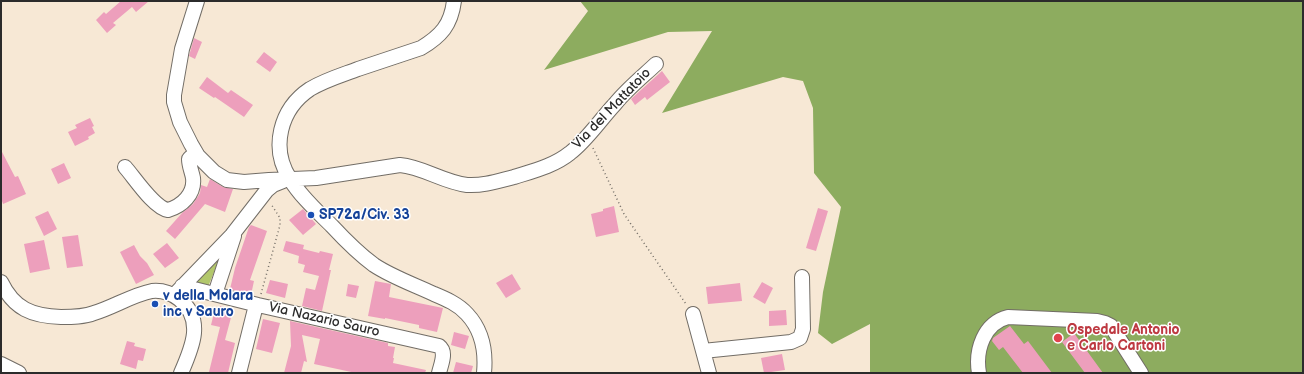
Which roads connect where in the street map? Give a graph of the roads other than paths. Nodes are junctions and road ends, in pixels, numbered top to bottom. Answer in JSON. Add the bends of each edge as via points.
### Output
{"nodes":[{"id":1,"x":197,"y":1,"type":"edge"},
{"id":2,"x":454,"y":1,"type":"edge"},
{"id":3,"x":656,"y":64,"type":"dead end"},
{"id":4,"x":198,"y":156,"type":"junction"},
{"id":5,"x":125,"y":167,"type":"dead end"},
{"id":6,"x":290,"y":179,"type":"junction"},
{"id":7,"x":236,"y":230,"type":"junction"},
{"id":8,"x":802,"y":277,"type":"dead end"},
{"id":9,"x":1,"y":282,"type":"edge"},
{"id":10,"x":178,"y":290,"type":"junction"},
{"id":11,"x":215,"y":294,"type":"junction"},
{"id":12,"x":257,"y":305,"type":"junction"},
{"id":13,"x":693,"y":314,"type":"road end"},
{"id":14,"x":703,"y":351,"type":"junction"},
{"id":15,"x":1,"y":364,"type":"edge"},
{"id":16,"x":18,"y":373,"type":"edge"},
{"id":17,"x":181,"y":373,"type":"edge"},
{"id":18,"x":239,"y":373,"type":"edge"},
{"id":19,"x":439,"y":373,"type":"edge"},
{"id":20,"x":484,"y":373,"type":"edge"},
{"id":21,"x":709,"y":373,"type":"edge"},
{"id":22,"x":979,"y":373,"type":"edge"},
{"id":23,"x":1141,"y":373,"type":"edge"}],
"edges":[{"from":1,"to":4,"type":"street","name":"Via del Mattatoio","via":[[183,45],[174,99],[180,122]]},
{"from":2,"to":6,"type":"street","via":[[453,12],[447,26],[428,44],[324,82],[296,101],[284,120],[280,136],[282,161]]},
{"from":3,"to":6,"type":"street","name":"Via del Mattatoio","via":[[624,93],[574,150],[560,160],[534,170],[488,184],[460,184],[413,167],[400,165],[330,177]]},
{"from":4,"to":5,"type":"street","via":[[189,159],[193,183],[188,196],[179,206],[168,210],[154,201]]},
{"from":4,"to":6,"type":"street","name":"Via del Mattatoio","via":[[217,175],[235,182]]},
{"from":6,"to":7,"type":"street","via":[[275,184],[265,193]]},
{"from":6,"to":20,"type":"street","via":[[308,203],[375,266],[452,302],[467,313],[476,325],[482,340]]},
{"from":7,"to":10,"type":"street"},
{"from":7,"to":11,"type":"street"},
{"from":8,"to":14,"type":"street","via":[[803,331],[798,340]]},
{"from":9,"to":10,"type":"street","name":"Via Nazario Sauro","via":[[19,306],[32,313],[47,316],[75,317],[93,314],[152,291]]},
{"from":10,"to":11,"type":"street","name":"Via Nazario Sauro"},
{"from":10,"to":17,"type":"street","via":[[194,323],[193,342]]},
{"from":11,"to":12,"type":"street","name":"Via Nazario Sauro"},
{"from":12,"to":18,"type":"street"},
{"from":12,"to":19,"type":"street","name":"Via Nazario Sauro","via":[[439,346],[444,353]]},
{"from":13,"to":14,"type":"street"},
{"from":14,"to":21,"type":"street"},
{"from":15,"to":16,"type":"street"},
{"from":22,"to":23,"type":"street","via":[[978,359],[983,337],[993,324],[1008,317],[1097,321],[1108,324]]}]}
